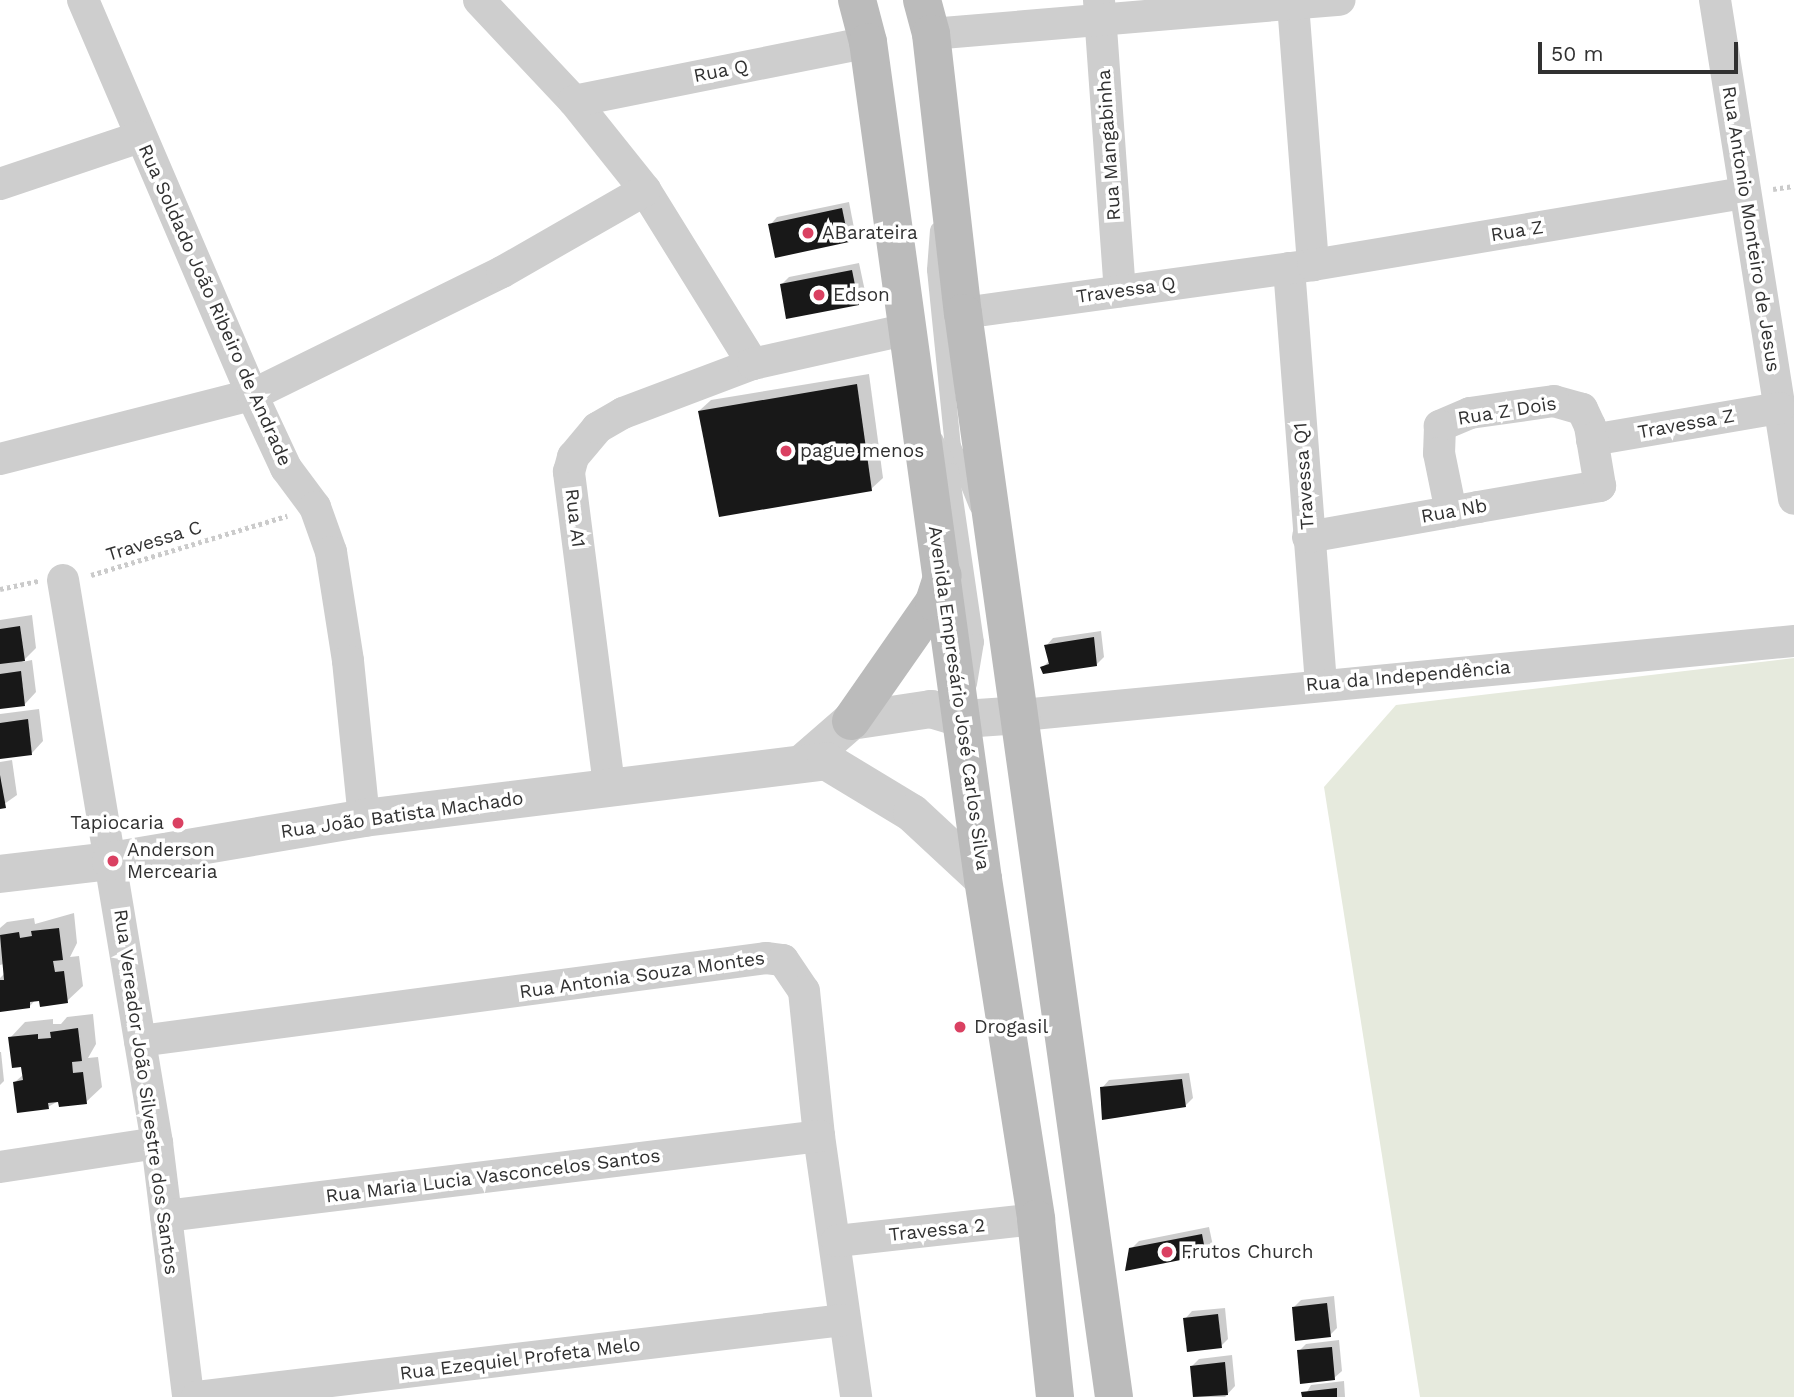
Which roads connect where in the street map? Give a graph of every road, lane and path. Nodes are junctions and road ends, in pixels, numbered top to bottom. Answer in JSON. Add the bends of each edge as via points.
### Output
{"nodes":[{"id":1,"x":83,"y":0,"type":"edge"},
{"id":2,"x":479,"y":0,"type":"edge"},
{"id":3,"x":857,"y":0,"type":"edge"},
{"id":4,"x":1340,"y":0,"type":"edge"},
{"id":5,"x":1715,"y":0,"type":"edge"},
{"id":6,"x":1293,"y":4,"type":"junction"},
{"id":7,"x":1099,"y":10,"type":"edge"},
{"id":8,"x":927,"y":17,"type":"edge"},
{"id":9,"x":867,"y":42,"type":"junction"},
{"id":10,"x":574,"y":101,"type":"junction"},
{"id":11,"x":140,"y":137,"type":"junction"},
{"id":12,"x":944,"y":147,"type":"junction"},
{"id":13,"x":0,"y":184,"type":"edge"},
{"id":14,"x":645,"y":190,"type":"junction"},
{"id":15,"x":1745,"y":193,"type":"junction"},
{"id":16,"x":1301,"y":267,"type":"junction"},
{"id":17,"x":1120,"y":291,"type":"junction"},
{"id":18,"x":963,"y":313,"type":"junction"},
{"id":19,"x":908,"y":329,"type":"junction"},
{"id":20,"x":753,"y":364,"type":"junction"},
{"id":21,"x":252,"y":395,"type":"junction"},
{"id":22,"x":919,"y":406,"type":"junction"},
{"id":23,"x":1779,"y":408,"type":"junction"},
{"id":24,"x":1592,"y":439,"type":"junction"},
{"id":25,"x":0,"y":459,"type":"edge"},
{"id":26,"x":1600,"y":486,"type":"joint"},
{"id":27,"x":1794,"y":499,"type":"edge"},
{"id":28,"x":315,"y":507,"type":"junction"},
{"id":29,"x":1451,"y":512,"type":"junction"},
{"id":30,"x":1308,"y":537,"type":"junction"},
{"id":31,"x":995,"y":539,"type":"junction"},
{"id":32,"x":944,"y":573,"type":"junction"},
{"id":33,"x":63,"y":580,"type":"junction"},
{"id":34,"x":0,"y":589,"type":"edge"},
{"id":35,"x":1794,"y":641,"type":"edge"},
{"id":36,"x":1321,"y":684,"type":"junction"},
{"id":37,"x":1021,"y":715,"type":"junction"},
{"id":38,"x":963,"y":719,"type":"junction"},
{"id":39,"x":851,"y":722,"type":"junction"},
{"id":40,"x":816,"y":761,"type":"junction"},
{"id":41,"x":609,"y":785,"type":"junction"},
{"id":42,"x":364,"y":818,"type":"junction"},
{"id":43,"x":111,"y":861,"type":"junction"},
{"id":44,"x":0,"y":874,"type":"edge"},
{"id":45,"x":983,"y":878,"type":"junction"},
{"id":46,"x":140,"y":1041,"type":"junction"},
{"id":47,"x":819,"y":1136,"type":"junction"},
{"id":48,"x":157,"y":1143,"type":"junction"},
{"id":49,"x":0,"y":1167,"type":"edge"},
{"id":50,"x":166,"y":1216,"type":"junction"},
{"id":51,"x":1036,"y":1219,"type":"junction"},
{"id":52,"x":837,"y":1241,"type":"junction"},
{"id":53,"x":844,"y":1320,"type":"junction"},
{"id":54,"x":188,"y":1397,"type":"edge"},
{"id":55,"x":197,"y":1397,"type":"edge"},
{"id":56,"x":856,"y":1397,"type":"edge"},
{"id":57,"x":1055,"y":1397,"type":"edge"},
{"id":58,"x":1114,"y":1397,"type":"edge"}],
"edges":[{"from":1,"to":11,"type":"street","name":"Rua Soldado João Ribeiro de Andrade"},
{"from":2,"to":10,"type":"street"},
{"from":3,"to":9,"type":"main road","name":"Avenida Empresário José Carlos Silva"},
{"from":4,"to":6,"type":"street"},
{"from":5,"to":15,"type":"street","name":"Rua Antonio Monteiro de Jesus"},
{"from":6,"to":7,"type":"street"},
{"from":6,"to":16,"type":"street"},
{"from":7,"to":8,"type":"street"},
{"from":7,"to":17,"type":"street","name":"Rua Mangabinha"},
{"from":8,"to":12,"type":"main road"},
{"from":9,"to":10,"type":"street","name":"Rua Q"},
{"from":9,"to":19,"type":"main road","name":"Avenida Empresário José Carlos Silva"},
{"from":10,"to":14,"type":"street"},
{"from":11,"to":13,"type":"street"},
{"from":11,"to":21,"type":"street","name":"Rua Soldado João Ribeiro de Andrade"},
{"from":12,"to":18,"type":"main road"},
{"from":12,"to":31,"type":"lane","via":[[935,270],[953,446],[970,493]]},
{"from":14,"to":20,"type":"street"},
{"from":14,"to":21,"type":"street","via":[[502,272]]},
{"from":15,"to":16,"type":"street","name":"Rua Z"},
{"from":15,"to":23,"type":"street","name":"Rua Antonio Monteiro de Jesus"},
{"from":16,"to":17,"type":"street","name":"Travessa Q"},
{"from":16,"to":30,"type":"street","name":"Travessa Q1"},
{"from":17,"to":18,"type":"street","name":"Travessa Q"},
{"from":18,"to":31,"type":"main road"},
{"from":19,"to":20,"type":"street","name":"Rua A1"},
{"from":19,"to":22,"type":"main road","name":"Avenida Empresário José Carlos Silva"},
{"from":20,"to":41,"type":"street","name":"Rua A1","via":[[623,413],[597,428],[573,457],[569,472]]},
{"from":21,"to":25,"type":"street"},
{"from":21,"to":28,"type":"street","name":"Rua Soldado João Ribeiro de Andrade","via":[[286,468]]},
{"from":22,"to":32,"type":"main road","name":"Avenida Empresário José Carlos Silva"},
{"from":22,"to":38,"type":"lane","via":[[951,471],[976,642]]},
{"from":23,"to":24,"type":"street","name":"Travessa Z"},
{"from":23,"to":27,"type":"street","name":"Rua Antonio Monteiro de Jesus"},
{"from":24,"to":26,"type":"street","name":"Rua Z Dois"},
{"from":24,"to":29,"type":"street","name":"Rua Z Dois","via":[[1582,409],[1571,403],[1554,401],[1451,418],[1440,426],[1437,437]]},
{"from":26,"to":29,"type":"street","name":"Rua Nb"},
{"from":28,"to":33,"type":"path","name":"Travessa C"},
{"from":28,"to":42,"type":"street","name":"Rua Soldado João Ribeiro de Andrade","via":[[331,552],[348,660]]},
{"from":29,"to":30,"type":"street","name":"Rua Nb"},
{"from":30,"to":36,"type":"street","name":"Travessa Q1"},
{"from":31,"to":37,"type":"main road"},
{"from":32,"to":38,"type":"main road","name":"Avenida Empresário José Carlos Silva"},
{"from":32,"to":39,"type":"main road","via":[[934,602]]},
{"from":33,"to":34,"type":"path","name":"Travessa C"},
{"from":33,"to":43,"type":"street","name":"Rua Vereador João Silvestre dos Santos"},
{"from":35,"to":36,"type":"street","name":"Rua da Independência"},
{"from":36,"to":37,"type":"street","name":"Rua da Independência"},
{"from":37,"to":38,"type":"street"},
{"from":37,"to":58,"type":"main road"},
{"from":38,"to":39,"type":"street","via":[[931,709]]},
{"from":38,"to":45,"type":"main road","name":"Avenida Empresário José Carlos Silva"},
{"from":39,"to":40,"type":"street"},
{"from":40,"to":41,"type":"street","name":"Rua João Batista Machado"},
{"from":40,"to":45,"type":"street","via":[[912,813]]},
{"from":41,"to":42,"type":"street","name":"Rua João Batista Machado"},
{"from":42,"to":43,"type":"street","name":"Rua João Batista Machado"},
{"from":43,"to":44,"type":"street","name":"Rua João Batista Machado"},
{"from":43,"to":46,"type":"street","name":"Rua Vereador João Silvestre dos Santos"},
{"from":45,"to":51,"type":"main road","name":"Avenida Empresário José Carlos Silva"},
{"from":46,"to":47,"type":"street","name":"Rua Antonia Souza Montes","via":[[776,958],[789,965],[804,991]]},
{"from":46,"to":48,"type":"street","name":"Rua Vereador João Silvestre dos Santos"},
{"from":47,"to":50,"type":"street","name":"Rua Maria Lucia Vasconcelos Santos"},
{"from":47,"to":52,"type":"street","name":"Rua Antonia Souza Montes"},
{"from":48,"to":49,"type":"street"},
{"from":48,"to":50,"type":"street","name":"Rua Vereador João Silvestre dos Santos"},
{"from":50,"to":54,"type":"street","name":"Rua Vereador João Silvestre dos Santos"},
{"from":51,"to":52,"type":"street","name":"Travessa 2"},
{"from":51,"to":57,"type":"main road","name":"Avenida Empresário José Carlos Silva"},
{"from":52,"to":53,"type":"street","name":"Rua Antonia Souza Montes"},
{"from":53,"to":55,"type":"street","name":"Rua Ezequiel Profeta Melo"},
{"from":53,"to":56,"type":"street","name":"Rua Antonia Souza Montes"}]}
